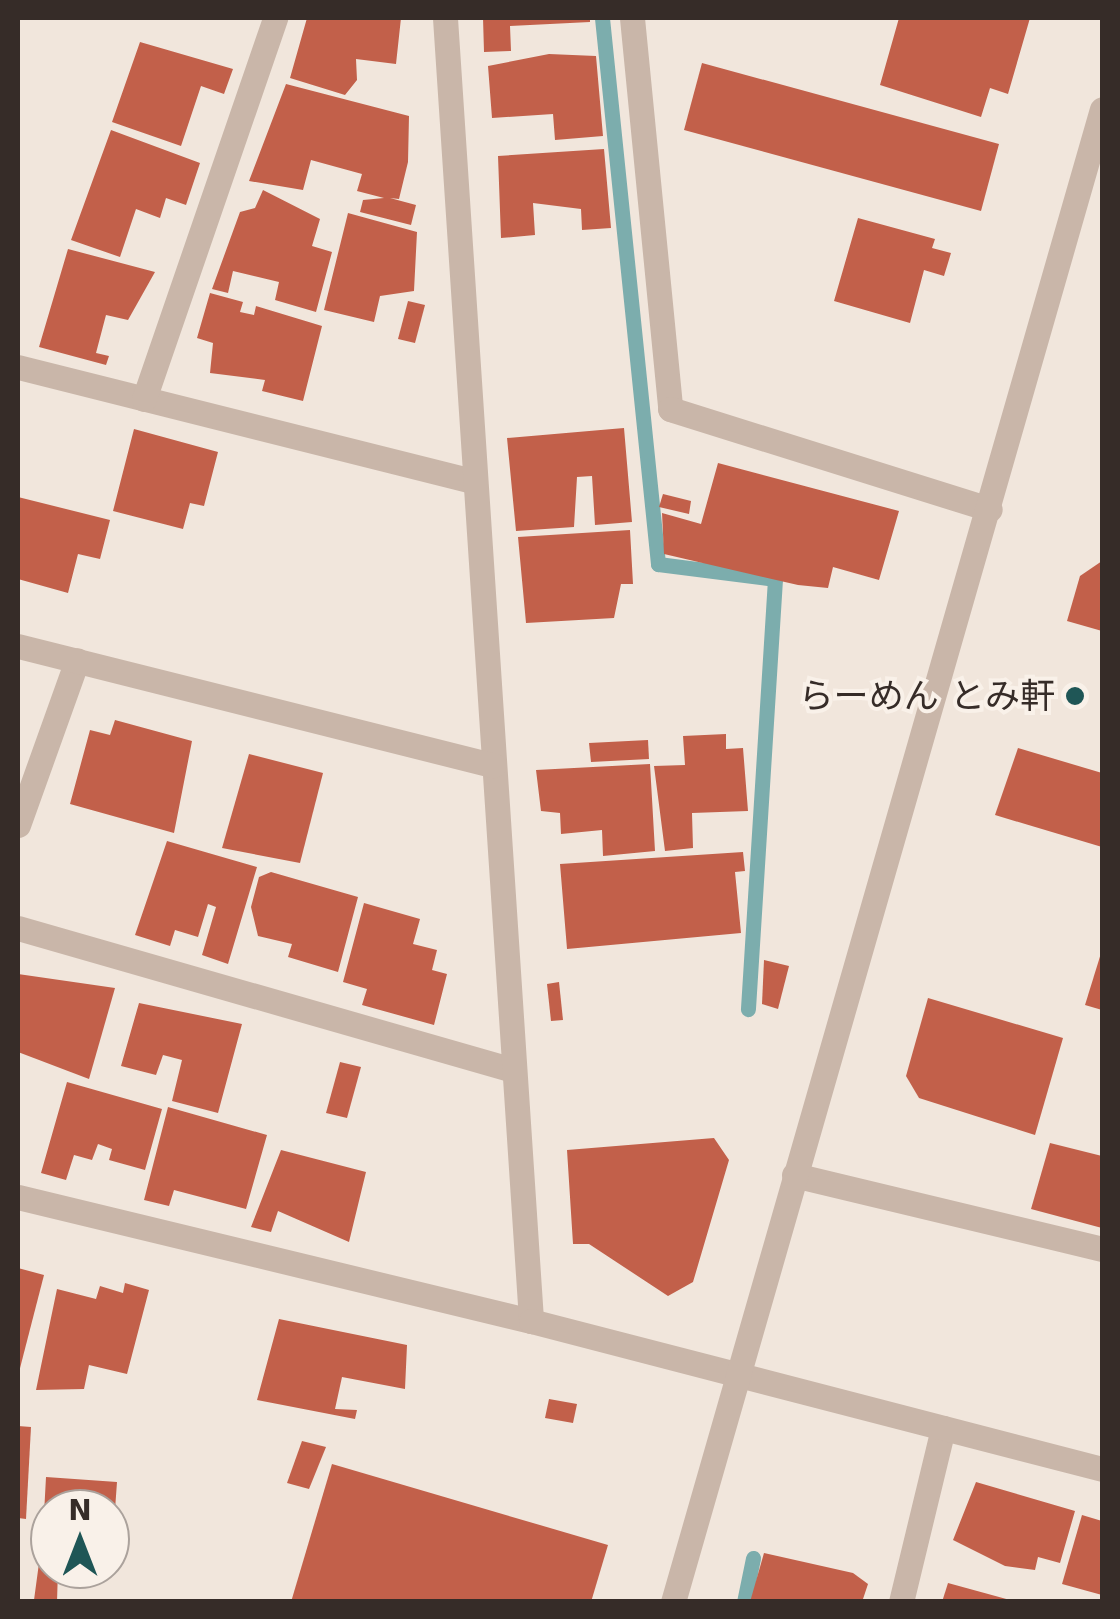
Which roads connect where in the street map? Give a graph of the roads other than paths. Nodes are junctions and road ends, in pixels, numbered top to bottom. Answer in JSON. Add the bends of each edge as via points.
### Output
{"nodes":[{"id":1,"x":275,"y":18,"type":"edge"},
{"id":2,"x":445,"y":18,"type":"edge"},
{"id":3,"x":632,"y":18,"type":"edge"},
{"id":4,"x":1102,"y":110,"type":"edge"},
{"id":5,"x":1092,"y":182,"type":"edge"},
{"id":6,"x":18,"y":367,"type":"edge"},
{"id":7,"x":144,"y":399,"type":"junction"},
{"id":8,"x":475,"y":482,"type":"junction"},
{"id":9,"x":990,"y":509,"type":"junction"},
{"id":10,"x":18,"y":646,"type":"edge"},
{"id":11,"x":77,"y":660,"type":"junction"},
{"id":12,"x":493,"y":765,"type":"junction"},
{"id":13,"x":18,"y":826,"type":"edge"},
{"id":14,"x":18,"y":928,"type":"edge"},
{"id":15,"x":513,"y":1070,"type":"junction"},
{"id":16,"x":794,"y":1175,"type":"junction"},
{"id":17,"x":18,"y":1197,"type":"edge"},
{"id":18,"x":1102,"y":1250,"type":"edge"},
{"id":19,"x":530,"y":1320,"type":"junction"},
{"id":20,"x":738,"y":1372,"type":"junction"},
{"id":21,"x":942,"y":1428,"type":"junction"},
{"id":22,"x":1102,"y":1469,"type":"edge"},
{"id":23,"x":673,"y":1602,"type":"edge"},
{"id":24,"x":901,"y":1602,"type":"edge"}],
"edges":[{"from":1,"to":7,"type":"street"},
{"from":2,"to":8,"type":"street"},
{"from":3,"to":9,"type":"street","via":[[670,409]]},
{"from":4,"to":5,"type":"street"},
{"from":5,"to":9,"type":"street"},
{"from":6,"to":7,"type":"street"},
{"from":7,"to":8,"type":"street"},
{"from":8,"to":12,"type":"street"},
{"from":9,"to":16,"type":"street"},
{"from":10,"to":11,"type":"street"},
{"from":11,"to":12,"type":"street"},
{"from":11,"to":13,"type":"street"},
{"from":12,"to":15,"type":"street"},
{"from":14,"to":15,"type":"street"},
{"from":15,"to":19,"type":"street"},
{"from":16,"to":18,"type":"street"},
{"from":16,"to":20,"type":"street"},
{"from":17,"to":19,"type":"street"},
{"from":19,"to":20,"type":"street"},
{"from":20,"to":21,"type":"street"},
{"from":20,"to":23,"type":"street"},
{"from":21,"to":22,"type":"street"},
{"from":21,"to":24,"type":"street"}]}
